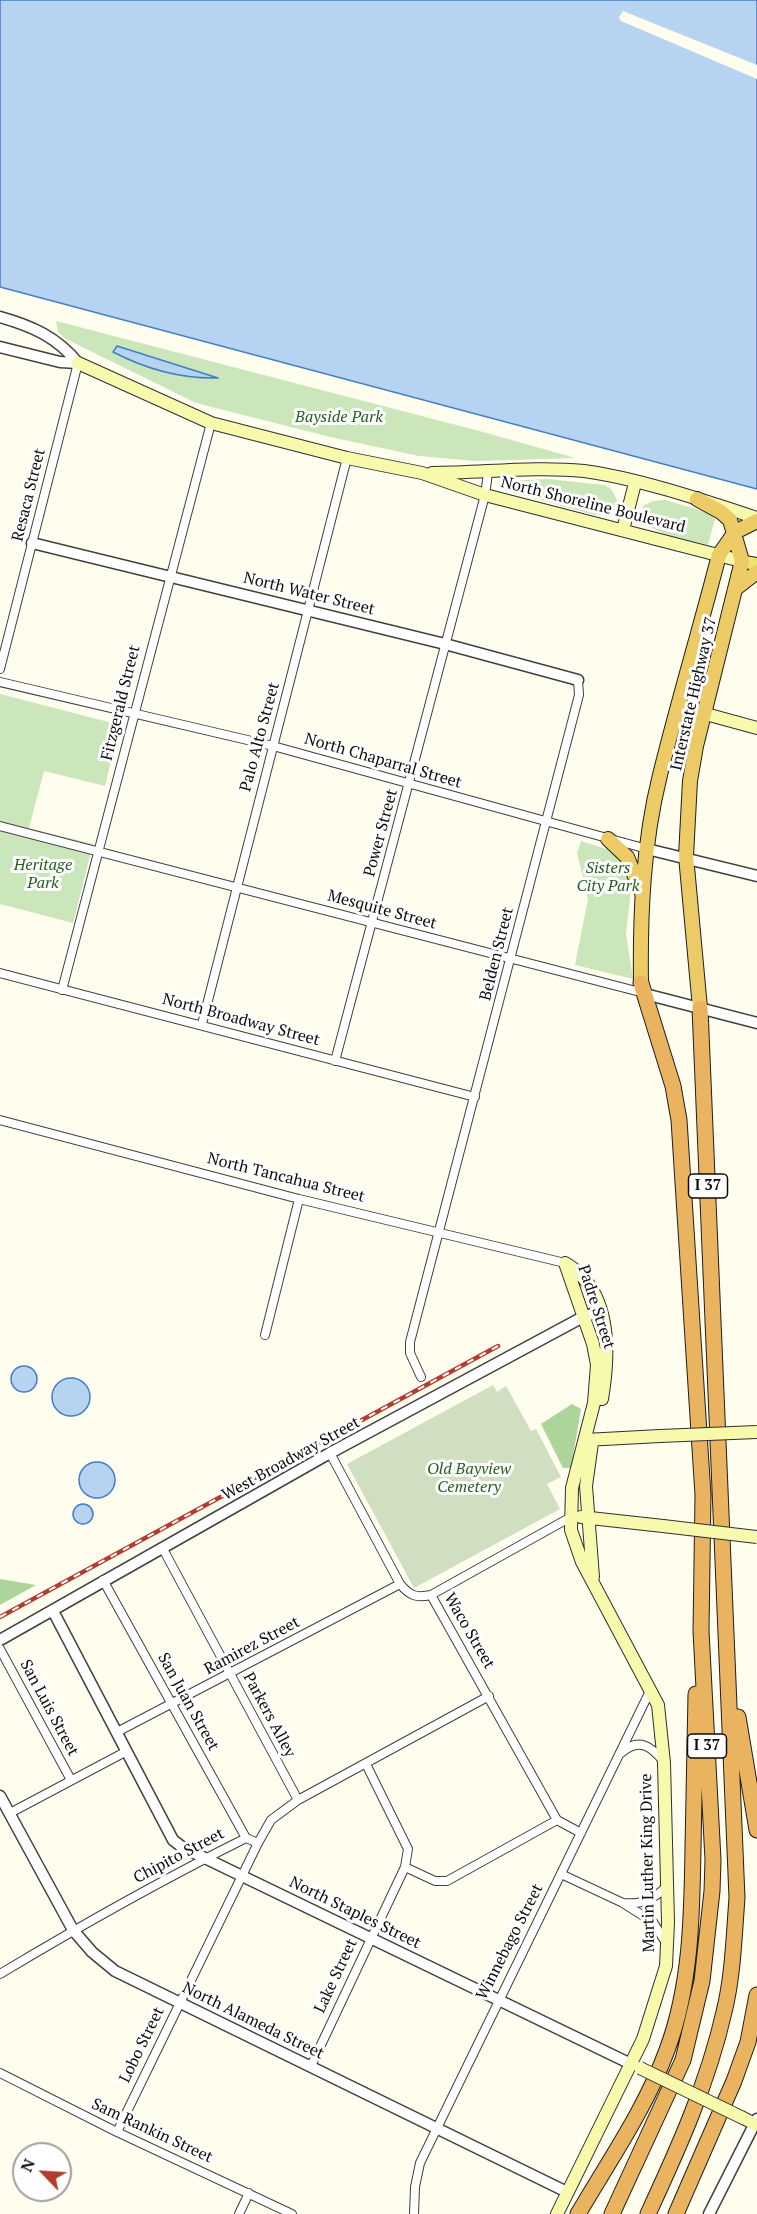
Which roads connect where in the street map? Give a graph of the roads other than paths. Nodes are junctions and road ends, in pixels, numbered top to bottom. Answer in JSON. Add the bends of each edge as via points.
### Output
{"nodes":[{"id":1,"x":0,"y":317,"type":"edge"},
{"id":2,"x":0,"y":347,"type":"edge"},
{"id":3,"x":78,"y":363,"type":"junction"},
{"id":4,"x":210,"y":423,"type":"junction"},
{"id":5,"x":347,"y":458,"type":"junction"},
{"id":6,"x":422,"y":473,"type":"junction"},
{"id":7,"x":488,"y":473,"type":"junction"},
{"id":8,"x":635,"y":483,"type":"junction"},
{"id":9,"x":485,"y":495,"type":"junction"},
{"id":10,"x":697,"y":499,"type":"junction"},
{"id":11,"x":757,"y":519,"type":"edge"},
{"id":12,"x":623,"y":530,"type":"junction"},
{"id":13,"x":735,"y":532,"type":"junction"},
{"id":14,"x":32,"y":543,"type":"junction"},
{"id":15,"x":718,"y":555,"type":"junction"},
{"id":16,"x":748,"y":562,"type":"edge"},
{"id":17,"x":757,"y":572,"type":"edge"},
{"id":18,"x":169,"y":575,"type":"junction"},
{"id":19,"x":735,"y":589,"type":"junction"},
{"id":20,"x":308,"y":611,"type":"junction"},
{"id":21,"x":445,"y":644,"type":"junction"},
{"id":22,"x":0,"y":669,"type":"edge"},
{"id":23,"x":578,"y":680,"type":"joint"},
{"id":24,"x":0,"y":682,"type":"edge"},
{"id":25,"x":680,"y":707,"type":"junction"},
{"id":26,"x":705,"y":714,"type":"junction"},
{"id":27,"x":134,"y":715,"type":"junction"},
{"id":28,"x":757,"y":728,"type":"edge"},
{"id":29,"x":273,"y":746,"type":"junction"},
{"id":30,"x":410,"y":785,"type":"junction"},
{"id":31,"x":545,"y":822,"type":"junction"},
{"id":32,"x":0,"y":826,"type":"edge"},
{"id":33,"x":608,"y":839,"type":"junction"},
{"id":34,"x":647,"y":849,"type":"junction"},
{"id":35,"x":98,"y":852,"type":"junction"},
{"id":36,"x":686,"y":856,"type":"junction"},
{"id":37,"x":757,"y":876,"type":"edge"},
{"id":38,"x":236,"y":886,"type":"junction"},
{"id":39,"x":643,"y":895,"type":"junction"},
{"id":40,"x":372,"y":923,"type":"junction"},
{"id":41,"x":511,"y":958,"type":"junction"},
{"id":42,"x":0,"y":973,"type":"edge"},
{"id":43,"x":62,"y":990,"type":"junction"},
{"id":44,"x":645,"y":991,"type":"junction"},
{"id":45,"x":700,"y":1008,"type":"junction"},
{"id":46,"x":757,"y":1023,"type":"edge"},
{"id":47,"x":202,"y":1024,"type":"junction"},
{"id":48,"x":335,"y":1061,"type":"junction"},
{"id":49,"x":475,"y":1097,"type":"junction"},
{"id":50,"x":0,"y":1120,"type":"edge"},
{"id":51,"x":299,"y":1199,"type":"junction"},
{"id":52,"x":440,"y":1234,"type":"junction"},
{"id":53,"x":565,"y":1263,"type":"junction"},
{"id":54,"x":601,"y":1311,"type":"junction"},
{"id":55,"x":583,"y":1317,"type":"junction"},
{"id":56,"x":265,"y":1335,"type":"dead end"},
{"id":57,"x":421,"y":1377,"type":"dead end"},
{"id":58,"x":757,"y":1432,"type":"edge"},
{"id":59,"x":589,"y":1440,"type":"junction"},
{"id":60,"x":330,"y":1453,"type":"junction"},
{"id":61,"x":587,"y":1516,"type":"junction"},
{"id":62,"x":571,"y":1517,"type":"junction"},
{"id":63,"x":757,"y":1537,"type":"edge"},
{"id":64,"x":163,"y":1549,"type":"junction"},
{"id":65,"x":103,"y":1580,"type":"junction"},
{"id":66,"x":593,"y":1582,"type":"junction"},
{"id":67,"x":400,"y":1584,"type":"junction"},
{"id":68,"x":432,"y":1595,"type":"junction"},
{"id":69,"x":53,"y":1611,"type":"junction"},
{"id":70,"x":725,"y":1617,"type":"junction"},
{"id":71,"x":701,"y":1631,"type":"junction"},
{"id":72,"x":0,"y":1640,"type":"edge"},
{"id":73,"x":0,"y":1649,"type":"edge"},
{"id":74,"x":230,"y":1675,"type":"junction"},
{"id":75,"x":651,"y":1688,"type":"junction"},
{"id":76,"x":489,"y":1696,"type":"junction"},
{"id":77,"x":172,"y":1704,"type":"junction"},
{"id":78,"x":658,"y":1705,"type":"joint"},
{"id":79,"x":117,"y":1732,"type":"junction"},
{"id":80,"x":127,"y":1751,"type":"junction"},
{"id":81,"x":619,"y":1755,"type":"junction"},
{"id":82,"x":664,"y":1763,"type":"junction"},
{"id":83,"x":366,"y":1764,"type":"junction"},
{"id":84,"x":71,"y":1780,"type":"junction"},
{"id":85,"x":0,"y":1796,"type":"edge"},
{"id":86,"x":298,"y":1800,"type":"junction"},
{"id":87,"x":10,"y":1813,"type":"junction"},
{"id":88,"x":557,"y":1820,"type":"junction"},
{"id":89,"x":757,"y":1830,"type":"edge"},
{"id":90,"x":581,"y":1833,"type":"junction"},
{"id":91,"x":246,"y":1838,"type":"junction"},
{"id":92,"x":258,"y":1843,"type":"junction"},
{"id":93,"x":205,"y":1858,"type":"junction"},
{"id":94,"x":405,"y":1867,"type":"junction"},
{"id":95,"x":561,"y":1874,"type":"junction"},
{"id":96,"x":241,"y":1875,"type":"junction"},
{"id":97,"x":667,"y":1886,"type":"junction"},
{"id":98,"x":623,"y":1903,"type":"junction"},
{"id":99,"x":73,"y":1930,"type":"junction"},
{"id":100,"x":370,"y":1939,"type":"junction"},
{"id":101,"x":667,"y":1947,"type":"junction"},
{"id":102,"x":0,"y":1974,"type":"edge"},
{"id":103,"x":757,"y":1995,"type":"edge"},
{"id":104,"x":498,"y":1999,"type":"junction"},
{"id":105,"x":180,"y":2002,"type":"junction"},
{"id":106,"x":311,"y":2066,"type":"junction"},
{"id":107,"x":635,"y":2066,"type":"junction"},
{"id":108,"x":0,"y":2073,"type":"edge"},
{"id":109,"x":644,"y":2099,"type":"junction"},
{"id":110,"x":753,"y":2122,"type":"edge"},
{"id":111,"x":437,"y":2126,"type":"junction"},
{"id":112,"x":117,"y":2132,"type":"junction"},
{"id":113,"x":567,"y":2192,"type":"junction"},
{"id":114,"x":249,"y":2193,"type":"junction"},
{"id":115,"x":239,"y":2214,"type":"edge"},
{"id":116,"x":292,"y":2214,"type":"edge"},
{"id":117,"x":414,"y":2214,"type":"edge"},
{"id":118,"x":557,"y":2214,"type":"edge"},
{"id":119,"x":578,"y":2214,"type":"edge"},
{"id":120,"x":588,"y":2214,"type":"edge"},
{"id":121,"x":612,"y":2214,"type":"edge"},
{"id":122,"x":648,"y":2214,"type":"edge"},
{"id":123,"x":676,"y":2214,"type":"edge"},
{"id":124,"x":709,"y":2214,"type":"edge"}],
"edges":[{"from":1,"to":3,"type":"street","name":"North Shoreline Boulevard","via":[[33,326],[66,348]]},
{"from":2,"to":3,"type":"street","name":"North Shoreline Boulevard"},
{"from":3,"to":4,"type":"main road","name":"North Shoreline Boulevard"},
{"from":3,"to":14,"type":"street","name":"Resaca Street"},
{"from":4,"to":5,"type":"main road","name":"North Shoreline Boulevard"},
{"from":4,"to":18,"type":"street","name":"Fitzgerald Street"},
{"from":5,"to":6,"type":"main road","name":"North Shoreline Boulevard"},
{"from":5,"to":20,"type":"street","name":"Palo Alto Street"},
{"from":6,"to":7,"type":"main road","name":"North Shoreline Boulevard"},
{"from":6,"to":9,"type":"main road","name":"North Shoreline Boulevard"},
{"from":7,"to":8,"type":"main road","name":"North Shoreline Boulevard","via":[[585,471]]},
{"from":7,"to":9,"type":"street","name":"Power Street"},
{"from":8,"to":10,"type":"main road","name":"North Shoreline Boulevard"},
{"from":8,"to":12,"type":"main road"},
{"from":9,"to":12,"type":"main road","name":"North Shoreline Boulevard"},
{"from":9,"to":21,"type":"street","name":"Power Street"},
{"from":10,"to":11,"type":"main road","name":"North Shoreline Boulevard"},
{"from":10,"to":13,"type":"highway","name":"Interstate Highway 37","via":[[721,512]]},
{"from":11,"to":13,"type":"highway","name":"Interstate Highway 37"},
{"from":12,"to":15,"type":"main road","name":"North Shoreline Boulevard"},
{"from":13,"to":15,"type":"highway","name":"Interstate Highway 37"},
{"from":13,"to":16,"type":"highway","name":"Interstate Highway 37"},
{"from":14,"to":18,"type":"street","name":"North Water Street"},
{"from":14,"to":22,"type":"street","name":"Resaca Street"},
{"from":15,"to":16,"type":"main road","name":"North Shoreline Boulevard"},
{"from":15,"to":25,"type":"highway","name":"Interstate Highway 37"},
{"from":16,"to":19,"type":"highway","name":"Interstate Highway 37"},
{"from":17,"to":19,"type":"highway"},
{"from":18,"to":20,"type":"street","name":"North Water Street"},
{"from":18,"to":27,"type":"street","name":"Fitzgerald Street"},
{"from":19,"to":26,"type":"highway","name":"Interstate Highway 37"},
{"from":20,"to":21,"type":"street","name":"North Water Street"},
{"from":20,"to":29,"type":"street","name":"Palo Alto Street"},
{"from":21,"to":23,"type":"street","name":"North Water Street"},
{"from":21,"to":30,"type":"street","name":"Power Street"},
{"from":23,"to":31,"type":"street","name":"Belden Street","via":[[579,695]]},
{"from":24,"to":27,"type":"street","name":"North Chaparral Street"},
{"from":25,"to":26,"type":"main road"},
{"from":25,"to":34,"type":"highway","name":"Interstate Highway 37","via":[[660,776]]},
{"from":26,"to":28,"type":"main road"},
{"from":26,"to":36,"type":"highway","name":"Interstate Highway 37","via":[[690,781]]},
{"from":27,"to":29,"type":"street","name":"North Chaparral Street"},
{"from":27,"to":35,"type":"street","name":"Fitzgerald Street"},
{"from":29,"to":30,"type":"street","name":"North Chaparral Street"},
{"from":29,"to":38,"type":"street","name":"Palo Alto Street"},
{"from":30,"to":31,"type":"street","name":"North Chaparral Street"},
{"from":30,"to":40,"type":"street","name":"Power Street"},
{"from":31,"to":33,"type":"street","name":"North Chaparral Street"},
{"from":31,"to":41,"type":"street","name":"Belden Street"},
{"from":32,"to":35,"type":"street","name":"Mesquite Street"},
{"from":33,"to":34,"type":"street","name":"North Chaparral Street"},
{"from":33,"to":39,"type":"highway","via":[[627,857]]},
{"from":34,"to":36,"type":"street","name":"North Chaparral Street"},
{"from":34,"to":39,"type":"highway","name":"Interstate Highway 37"},
{"from":35,"to":38,"type":"street","name":"Mesquite Street"},
{"from":35,"to":43,"type":"street","name":"Fitzgerald Street"},
{"from":36,"to":37,"type":"street","name":"North Chaparral Street"},
{"from":36,"to":45,"type":"highway","name":"Interstate Highway 37"},
{"from":38,"to":40,"type":"street","name":"Mesquite Street"},
{"from":38,"to":47,"type":"street","name":"Palo Alto Street"},
{"from":39,"to":44,"type":"highway","name":"Interstate Highway 37","via":[[640,920]]},
{"from":40,"to":41,"type":"street","name":"Mesquite Street"},
{"from":40,"to":48,"type":"street","name":"Power Street"},
{"from":41,"to":44,"type":"street","name":"Mesquite Street"},
{"from":41,"to":49,"type":"street","name":"Belden Street"},
{"from":42,"to":43,"type":"street","name":"North Broadway Street"},
{"from":43,"to":47,"type":"street","name":"North Broadway Street"},
{"from":44,"to":45,"type":"street","name":"Mesquite Street"},
{"from":44,"to":71,"type":"highway","number":"I 37","via":[[674,1086],[679,1120],[703,1495]]},
{"from":45,"to":46,"type":"street","name":"Mesquite Street"},
{"from":45,"to":70,"type":"highway","number":"I 37"},
{"from":47,"to":48,"type":"street","name":"North Broadway Street"},
{"from":48,"to":49,"type":"street","name":"North Broadway Street"},
{"from":49,"to":52,"type":"street","name":"Belden Street"},
{"from":50,"to":51,"type":"street","name":"North Tancahua Street"},
{"from":51,"to":52,"type":"street","name":"North Tancahua Street"},
{"from":51,"to":56,"type":"street"},
{"from":52,"to":53,"type":"street","name":"North Tancahua Street"},
{"from":52,"to":57,"type":"street","name":"Belden Street","via":[[410,1342],[410,1353]]},
{"from":53,"to":54,"type":"main road","name":"Padre Street","via":[[589,1281]]},
{"from":53,"to":55,"type":"main road","name":"Padre Street"},
{"from":54,"to":55,"type":"street","name":"West Broadway Street"},
{"from":54,"to":59,"type":"main road","name":"Padre Street","via":[[607,1363],[602,1401]]},
{"from":55,"to":59,"type":"main road","name":"Padre Street","via":[[597,1365]]},
{"from":55,"to":60,"type":"street","name":"West Broadway Street"},
{"from":58,"to":59,"type":"main road","bridge":true},
{"from":59,"to":61,"type":"main road","name":"Padre Street"},
{"from":59,"to":62,"type":"main road","name":"Padre Street","via":[[572,1488]]},
{"from":60,"to":64,"type":"street","name":"West Broadway Street"},
{"from":60,"to":67,"type":"street"},
{"from":61,"to":62,"type":"main road"},
{"from":61,"to":63,"type":"main road","bridge":true},
{"from":61,"to":66,"type":"main road","name":"Padre Street"},
{"from":62,"to":66,"type":"main road","name":"Padre Street","via":[[575,1545]]},
{"from":62,"to":68,"type":"street"},
{"from":64,"to":65,"type":"street","name":"West Broadway Street"},
{"from":64,"to":74,"type":"street","name":"Parkers Alley"},
{"from":65,"to":69,"type":"street","name":"West Broadway Street"},
{"from":65,"to":77,"type":"street","name":"San Juan Street"},
{"from":66,"to":75,"type":"main road","name":"Padre Street"},
{"from":67,"to":68,"type":"street","name":"Waco Street","via":[[418,1598]]},
{"from":67,"to":74,"type":"street","name":"Ramirez Street"},
{"from":68,"to":76,"type":"street","name":"Waco Street"},
{"from":69,"to":72,"type":"street","name":"West Broadway Street"},
{"from":69,"to":79,"type":"street","name":"North Staples Street"},
{"from":70,"to":89,"type":"highway"},
{"from":70,"to":122,"type":"highway","number":"I 37","via":[[737,1898],[731,1965],[725,2011],[713,2054],[688,2124]]},
{"from":71,"to":109,"type":"highway","via":[[696,1677],[688,1962],[670,2040]]},
{"from":71,"to":121,"type":"highway","number":"I 37","via":[[713,1860],[702,1981],[682,2060]]},
{"from":73,"to":84,"type":"street","name":"San Luis Street"},
{"from":74,"to":77,"type":"street","name":"Ramirez Street"},
{"from":74,"to":86,"type":"street","name":"Parkers Alley"},
{"from":75,"to":78,"type":"main road","name":"Padre Street"},
{"from":75,"to":81,"type":"street","name":"Winnebago Street"},
{"from":76,"to":83,"type":"street"},
{"from":76,"to":88,"type":"street","name":"Waco Street"},
{"from":77,"to":79,"type":"street","name":"Ramirez Street"},
{"from":77,"to":91,"type":"street","name":"San Juan Street"},
{"from":78,"to":82,"type":"main road","name":"Martin Luther King Drive"},
{"from":79,"to":80,"type":"street","name":"North Staples Street"},
{"from":80,"to":84,"type":"street"},
{"from":80,"to":93,"type":"street","name":"North Staples Street","via":[[173,1840]]},
{"from":81,"to":82,"type":"street","via":[[628,1746],[639,1743],[648,1745]]},
{"from":81,"to":90,"type":"street","name":"Winnebago Street"},
{"from":82,"to":97,"type":"main road","name":"Martin Luther King Drive"},
{"from":83,"to":86,"type":"street"},
{"from":83,"to":94,"type":"street","via":[[408,1849]]},
{"from":84,"to":87,"type":"street"},
{"from":85,"to":87,"type":"street","name":"North Alameda Street"},
{"from":86,"to":92,"type":"street","via":[[271,1820]]},
{"from":87,"to":99,"type":"street","name":"North Alameda Street"},
{"from":88,"to":90,"type":"street"},
{"from":88,"to":94,"type":"street","via":[[447,1881],[435,1881]]},
{"from":90,"to":95,"type":"street","name":"Winnebago Street"},
{"from":91,"to":92,"type":"street","name":"Chipito Street"},
{"from":91,"to":93,"type":"street","name":"Chipito Street"},
{"from":92,"to":96,"type":"street","name":"Lobo Street"},
{"from":93,"to":96,"type":"street","name":"North Staples Street"},
{"from":93,"to":99,"type":"street","name":"Chipito Street"},
{"from":94,"to":100,"type":"street","name":"Lake Street"},
{"from":95,"to":98,"type":"street"},
{"from":95,"to":104,"type":"street","name":"Winnebago Street"},
{"from":96,"to":100,"type":"street","name":"North Staples Street"},
{"from":96,"to":105,"type":"street","name":"Lobo Street"},
{"from":97,"to":98,"type":"street","via":[[650,1900]]},
{"from":97,"to":101,"type":"main road","name":"Martin Luther King Drive"},
{"from":98,"to":101,"type":"street","via":[[654,1922]]},
{"from":99,"to":102,"type":"street","name":"Chipito Street"},
{"from":99,"to":105,"type":"street","name":"North Alameda Street","via":[[115,1971]]},
{"from":100,"to":104,"type":"street","name":"North Staples Street"},
{"from":100,"to":106,"type":"street","name":"Lake Street"},
{"from":101,"to":107,"type":"main road","name":"Martin Luther King Drive","via":[[666,1966]]},
{"from":103,"to":123,"type":"highway","via":[[748,2042],[734,2081]]},
{"from":104,"to":107,"type":"street","name":"North Staples Street"},
{"from":104,"to":111,"type":"street","name":"Winnebago Street"},
{"from":105,"to":106,"type":"street","name":"North Alameda Street"},
{"from":105,"to":112,"type":"street","name":"Lobo Street"},
{"from":106,"to":111,"type":"street","name":"North Alameda Street"},
{"from":107,"to":110,"type":"main road","name":"North Staples Street","bridge":true},
{"from":107,"to":113,"type":"main road","name":"Martin Luther King Drive"},
{"from":108,"to":112,"type":"street","name":"Sam Rankin Street"},
{"from":109,"to":119,"type":"highway"},
{"from":109,"to":120,"type":"highway"},
{"from":110,"to":124,"type":"street"},
{"from":111,"to":113,"type":"street","name":"North Alameda Street"},
{"from":111,"to":117,"type":"street","name":"Winnebago Street","via":[[420,2163]]},
{"from":112,"to":114,"type":"street","name":"Sam Rankin Street"},
{"from":113,"to":118,"type":"main road","name":"Martin Luther King Drive"},
{"from":114,"to":115,"type":"street"},
{"from":114,"to":116,"type":"street","name":"Sam Rankin Street"}]}
